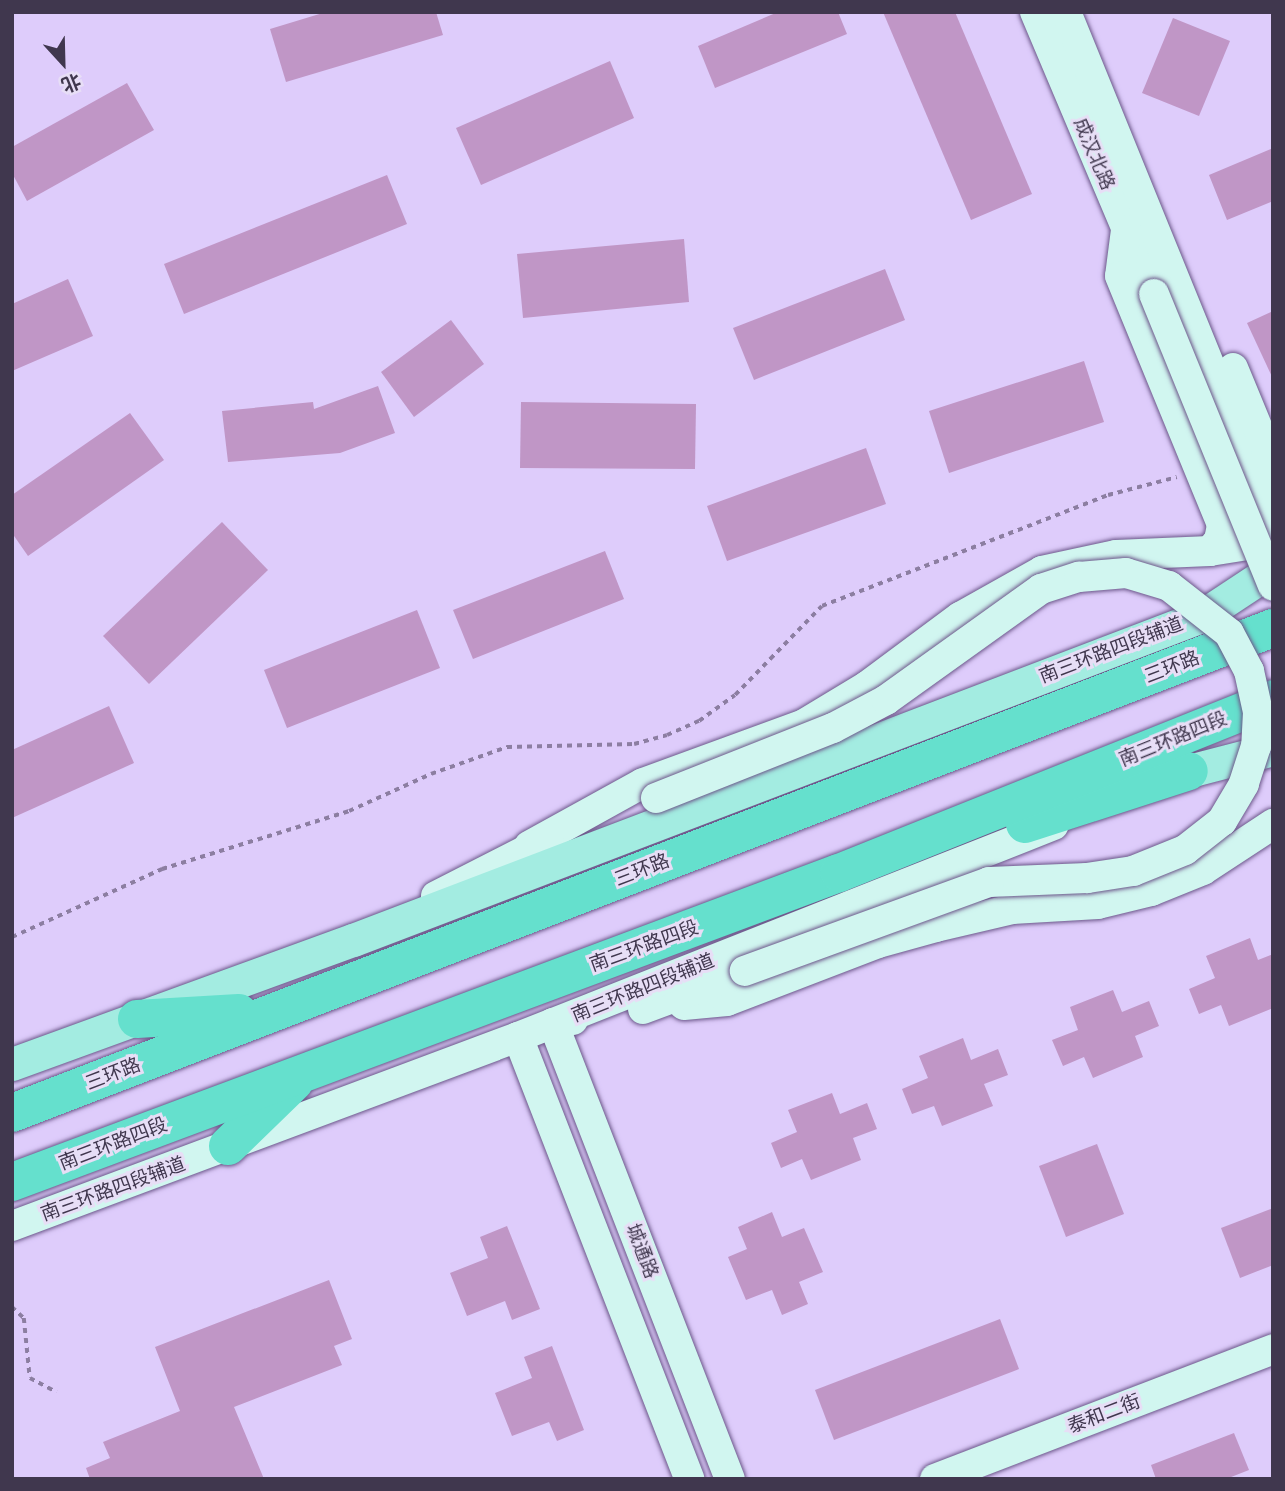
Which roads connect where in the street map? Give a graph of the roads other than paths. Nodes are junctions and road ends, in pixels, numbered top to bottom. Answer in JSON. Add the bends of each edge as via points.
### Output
{"nodes":[{"id":1,"x":1035,"y":12,"type":"edge"},
{"id":2,"x":1066,"y":12,"type":"edge"},
{"id":3,"x":1138,"y":226,"type":"junction"},
{"id":4,"x":1166,"y":290,"type":"junction"},
{"id":5,"x":1273,"y":465,"type":"edge"},
{"id":6,"x":1273,"y":521,"type":"edge"},
{"id":7,"x":1216,"y":538,"type":"junction"},
{"id":8,"x":1273,"y":539,"type":"edge"},
{"id":9,"x":1273,"y":569,"type":"edge"},
{"id":10,"x":1273,"y":586,"type":"edge"},
{"id":11,"x":1273,"y":628,"type":"edge"},
{"id":12,"x":1273,"y":699,"type":"edge"},
{"id":13,"x":1273,"y":749,"type":"edge"},
{"id":14,"x":1189,"y":771,"type":"junction"},
{"id":15,"x":1273,"y":824,"type":"edge"},
{"id":16,"x":529,"y":846,"type":"junction"},
{"id":17,"x":353,"y":940,"type":"junction"},
{"id":18,"x":649,"y":944,"type":"junction"},
{"id":19,"x":642,"y":1009,"type":"junction"},
{"id":20,"x":276,"y":1011,"type":"junction"},
{"id":21,"x":137,"y":1019,"type":"junction"},
{"id":22,"x":553,"y":1023,"type":"junction"},
{"id":23,"x":518,"y":1037,"type":"junction"},
{"id":24,"x":12,"y":1064,"type":"edge"},
{"id":25,"x":303,"y":1072,"type":"junction"},
{"id":26,"x":12,"y":1113,"type":"edge"},
{"id":27,"x":228,"y":1146,"type":"junction"},
{"id":28,"x":12,"y":1182,"type":"edge"},
{"id":29,"x":25,"y":1221,"type":"edge"},
{"id":30,"x":12,"y":1245,"type":"edge"},
{"id":31,"x":1273,"y":1349,"type":"edge"},
{"id":32,"x":689,"y":1479,"type":"edge"},
{"id":33,"x":730,"y":1479,"type":"edge"},
{"id":34,"x":934,"y":1479,"type":"edge"}],
"edges":[{"from":1,"to":3,"type":"main road","name":"成汉北路"},
{"from":2,"to":3,"type":"main road","name":"成汉北路"},
{"from":3,"to":4,"type":"main road","name":"成汉北路"},
{"from":3,"to":5,"type":"main road","via":[[1182,244]]},
{"from":3,"to":7,"type":"main road","via":[[1119,276]]},
{"from":4,"to":6,"type":"main road"},
{"from":4,"to":10,"type":"main road","bridge":true},
{"from":7,"to":8,"type":"main road","via":[[1244,544]]},
{"from":7,"to":16,"type":"main road","name":"南三环路四段辅道","via":[[1042,570],[960,617],[867,686],[804,724],[643,783]]},
{"from":9,"to":17,"type":"main road","name":"南三环路四段辅道","via":[[1202,616]]},
{"from":11,"to":20,"type":"highway","name":"三环路"},
{"from":12,"to":18,"type":"highway","name":"南三环路四段"},
{"from":13,"to":14,"type":"main road","name":"南三环路四段辅道"},
{"from":14,"to":18,"type":"highway"},
{"from":14,"to":22,"type":"main road","name":"南三环路四段辅道"},
{"from":15,"to":19,"type":"main road","via":[[1203,870],[1151,891],[1098,904],[1012,909],[878,943],[727,1001]]},
{"from":16,"to":17,"type":"main road","name":"南三环路四段辅道"},
{"from":16,"to":19,"type":"main road","name":"南三环路四段辅道","bridge":true,"via":[[832,728],[886,700],[1041,589],[1079,577],[1126,573],[1169,586],[1229,633],[1249,671],[1258,712],[1256,746],[1244,784],[1222,821],[1185,850],[1121,873],[989,882]]},
{"from":17,"to":21,"type":"main road","name":"南三环路四段辅道"},
{"from":18,"to":25,"type":"highway","name":"南三环路四段"},
{"from":19,"to":22,"type":"main road"},
{"from":20,"to":21,"type":"highway"},
{"from":20,"to":26,"type":"highway","name":"三环路"},
{"from":21,"to":24,"type":"main road","name":"南三环路四段辅道"},
{"from":22,"to":23,"type":"main road","name":"南三环路四段辅道"},
{"from":22,"to":33,"type":"main road","name":"城通路"},
{"from":23,"to":27,"type":"main road","name":"南三环路四段辅道"},
{"from":23,"to":32,"type":"main road","name":"城通路"},
{"from":25,"to":27,"type":"highway"},
{"from":25,"to":28,"type":"highway","name":"南三环路四段"},
{"from":27,"to":29,"type":"main road","name":"南三环路四段辅道"},
{"from":29,"to":30,"type":"main road"},
{"from":31,"to":34,"type":"main road","name":"泰和二街"}]}
